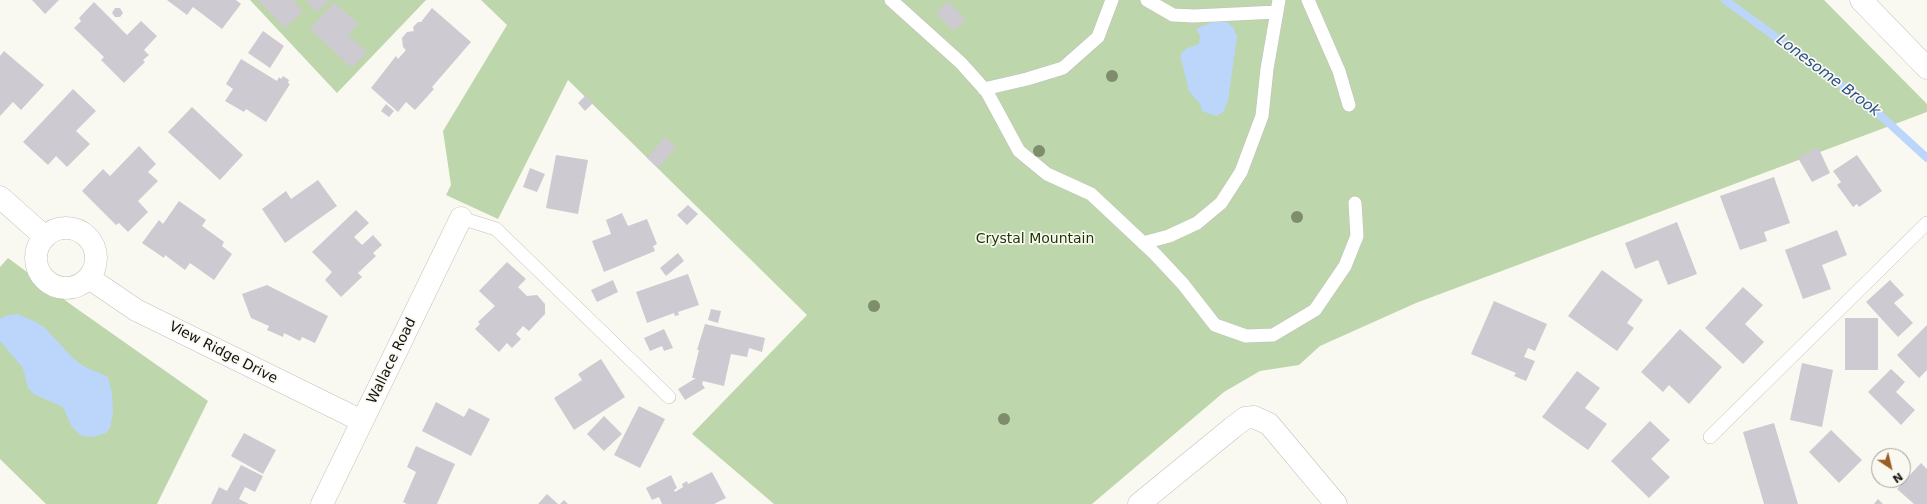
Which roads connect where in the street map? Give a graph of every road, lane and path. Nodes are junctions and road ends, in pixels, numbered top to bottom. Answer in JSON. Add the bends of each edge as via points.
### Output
{"nodes":[{"id":1,"x":891,"y":0,"type":"edge"},
{"id":2,"x":1112,"y":0,"type":"edge"},
{"id":3,"x":1148,"y":0,"type":"edge"},
{"id":4,"x":1308,"y":0,"type":"edge"},
{"id":5,"x":1861,"y":0,"type":"edge"},
{"id":6,"x":1278,"y":6,"type":"edge"},
{"id":7,"x":1927,"y":68,"type":"edge"},
{"id":8,"x":984,"y":89,"type":"junction"},
{"id":9,"x":1349,"y":105,"type":"dead end"},
{"id":10,"x":0,"y":196,"type":"edge"},
{"id":11,"x":1355,"y":203,"type":"dead end"},
{"id":12,"x":461,"y":218,"type":"joint"},
{"id":13,"x":1927,"y":223,"type":"edge"},
{"id":14,"x":45,"y":237,"type":"junction"},
{"id":15,"x":1143,"y":243,"type":"junction"},
{"id":16,"x":89,"y":278,"type":"junction"},
{"id":17,"x":669,"y":397,"type":"dead end"},
{"id":18,"x":362,"y":422,"type":"junction"},
{"id":19,"x":1710,"y":437,"type":"dead end"},
{"id":20,"x":322,"y":504,"type":"edge"},
{"id":21,"x":1138,"y":504,"type":"edge"},
{"id":22,"x":1336,"y":504,"type":"edge"}],
"edges":[{"from":1,"to":8,"type":"lane","via":[[961,63]]},
{"from":2,"to":8,"type":"lane","via":[[1098,38],[1063,68]]},
{"from":3,"to":6,"type":"lane","via":[[1173,15],[1194,16]]},
{"from":4,"to":9,"type":"lane","via":[[1339,71]]},
{"from":5,"to":7,"type":"street"},
{"from":6,"to":15,"type":"lane","via":[[1262,116],[1241,172],[1221,203],[1197,223],[1168,236]]},
{"from":8,"to":15,"type":"lane","via":[[1019,151],[1047,174],[1091,194]]},
{"from":10,"to":14,"type":"street"},
{"from":11,"to":15,"type":"lane","via":[[1357,236],[1346,266],[1315,310],[1273,335],[1246,336],[1215,325],[1183,284]]},
{"from":12,"to":17,"type":"lane","via":[[496,229]]},
{"from":12,"to":18,"type":"street","name":"Wallace Road"},
{"from":13,"to":19,"type":"lane"},
{"from":14,"to":16,"type":"street","via":[[63,228],[83,233],[95,249],[94,269]]},
{"from":14,"to":16,"type":"street","via":[[38,246],[36,256],[41,276],[59,288],[80,285]]},
{"from":16,"to":18,"type":"street","name":"View Ridge Drive","via":[[136,310]]},
{"from":18,"to":20,"type":"street","name":"Wallace Road"},
{"from":21,"to":22,"type":"street","via":[[1245,418],[1254,417],[1269,424]]}]}
